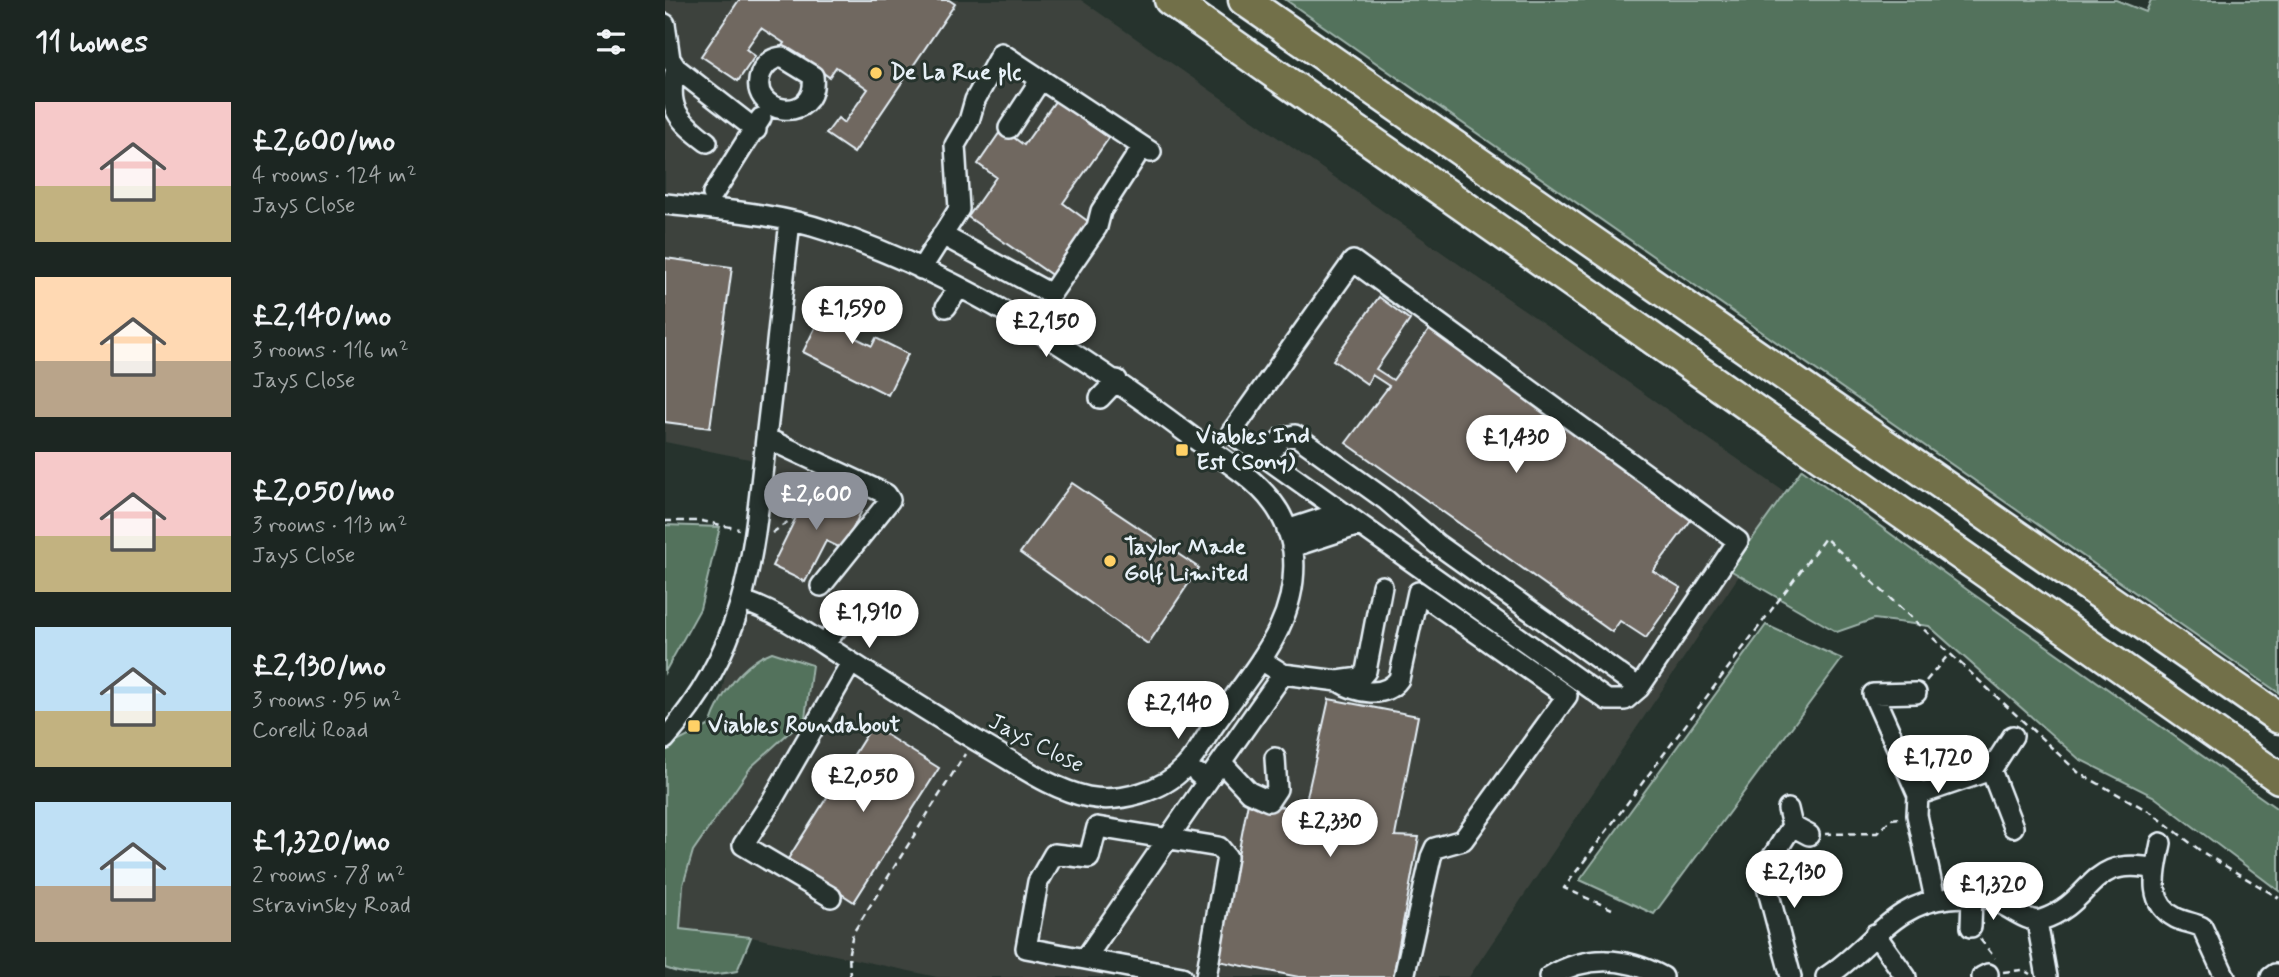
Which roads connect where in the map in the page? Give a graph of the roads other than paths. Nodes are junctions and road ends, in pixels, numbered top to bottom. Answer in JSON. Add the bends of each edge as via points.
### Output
{"nodes":[{"id":1,"x":1170,"y":0,"type":"edge"},
{"id":2,"x":1244,"y":0,"type":"edge"},
{"id":3,"x":665,"y":24,"type":"edge"},
{"id":4,"x":676,"y":68,"type":"junction"},
{"id":5,"x":1041,"y":79,"type":"junction"},
{"id":6,"x":767,"y":102,"type":"dead end"},
{"id":7,"x":1009,"y":128,"type":"dead end"},
{"id":8,"x":756,"y":130,"type":"junction"},
{"id":9,"x":707,"y":142,"type":"dead end"},
{"id":10,"x":713,"y":194,"type":"dead end"},
{"id":11,"x":665,"y":204,"type":"edge"},
{"id":12,"x":789,"y":220,"type":"junction"},
{"id":13,"x":942,"y":235,"type":"junction"},
{"id":14,"x":921,"y":269,"type":"junction"},
{"id":15,"x":958,"y":289,"type":"junction"},
{"id":16,"x":946,"y":307,"type":"dead end"},
{"id":17,"x":1117,"y":380,"type":"junction"},
{"id":18,"x":1100,"y":398,"type":"dead end"},
{"id":19,"x":767,"y":438,"type":"junction"},
{"id":20,"x":1266,"y":458,"type":"junction"},
{"id":21,"x":1314,"y":492,"type":"junction"},
{"id":22,"x":1342,"y":512,"type":"junction"},
{"id":23,"x":1307,"y":524,"type":"junction"},
{"id":24,"x":1359,"y":525,"type":"junction"},
{"id":25,"x":1420,"y":529,"type":"junction"},
{"id":26,"x":1290,"y":538,"type":"junction"},
{"id":27,"x":1405,"y":557,"type":"junction"},
{"id":28,"x":821,"y":586,"type":"dead end"},
{"id":29,"x":1383,"y":586,"type":"dead end"},
{"id":30,"x":743,"y":601,"type":"junction"},
{"id":31,"x":838,"y":627,"type":"dead end"},
{"id":32,"x":824,"y":644,"type":"junction"},
{"id":33,"x":1263,"y":661,"type":"junction"},
{"id":34,"x":852,"y":663,"type":"junction"},
{"id":35,"x":1283,"y":674,"type":"junction"},
{"id":36,"x":1338,"y":681,"type":"junction"},
{"id":37,"x":1639,"y":688,"type":"junction"},
{"id":38,"x":1916,"y":693,"type":"road end"},
{"id":39,"x":2279,"y":718,"type":"edge"},
{"id":40,"x":2013,"y":736,"type":"dead end"},
{"id":41,"x":665,"y":739,"type":"edge"},
{"id":42,"x":1275,"y":758,"type":"dead end"},
{"id":43,"x":1221,"y":762,"type":"junction"},
{"id":44,"x":1185,"y":768,"type":"junction"},
{"id":45,"x":1991,"y":770,"type":"junction"},
{"id":46,"x":2279,"y":778,"type":"edge"},
{"id":47,"x":1209,"y":779,"type":"junction"},
{"id":48,"x":1917,"y":805,"type":"junction"},
{"id":49,"x":1796,"y":824,"type":"road end"},
{"id":50,"x":2013,"y":827,"type":"dead end"},
{"id":51,"x":1173,"y":834,"type":"junction"},
{"id":52,"x":2161,"y":843,"type":"dead end"},
{"id":53,"x":2156,"y":869,"type":"junction"},
{"id":54,"x":1972,"y":896,"type":"junction"},
{"id":55,"x":831,"y":897,"type":"dead end"},
{"id":56,"x":1935,"y":899,"type":"junction"},
{"id":57,"x":2037,"y":922,"type":"junction"},
{"id":58,"x":1971,"y":927,"type":"road end"},
{"id":59,"x":1875,"y":934,"type":"junction"},
{"id":60,"x":1085,"y":959,"type":"junction"},
{"id":61,"x":1182,"y":977,"type":"edge"},
{"id":62,"x":1206,"y":977,"type":"edge"},
{"id":63,"x":1404,"y":977,"type":"edge"},
{"id":64,"x":1549,"y":977,"type":"edge"},
{"id":65,"x":1663,"y":977,"type":"edge"},
{"id":66,"x":1791,"y":977,"type":"edge"},
{"id":67,"x":1826,"y":977,"type":"edge"},
{"id":68,"x":1906,"y":977,"type":"edge"},
{"id":69,"x":2047,"y":977,"type":"edge"},
{"id":70,"x":2225,"y":977,"type":"edge"}],
"edges":[{"from":1,"to":46,"type":"highway"},
{"from":2,"to":39,"type":"highway"},
{"from":3,"to":4,"type":"street","via":[[670,59]]},
{"from":4,"to":8,"type":"street"},
{"from":4,"to":9,"type":"street","via":[[670,80],[670,106],[676,118]]},
{"from":5,"to":7,"type":"street"},
{"from":5,"to":13,"type":"street","via":[[1001,52],[955,145],[959,209]]},
{"from":5,"to":13,"type":"street","via":[[1146,149],[1101,211],[1097,227],[1051,294]]},
{"from":6,"to":8,"type":"street"},
{"from":8,"to":10,"type":"street"},
{"from":11,"to":12,"type":"street","name":"Jays Close"},
{"from":12,"to":14,"type":"street","name":"Jays Close","via":[[873,247]]},
{"from":12,"to":19,"type":"street"},
{"from":13,"to":14,"type":"street"},
{"from":14,"to":15,"type":"street","name":"Jays Close"},
{"from":15,"to":16,"type":"street"},
{"from":15,"to":17,"type":"street","name":"Jays Close","via":[[1034,328]]},
{"from":17,"to":18,"type":"street"},
{"from":17,"to":26,"type":"street","name":"Jays Close","via":[[1259,487],[1273,503]]},
{"from":19,"to":28,"type":"street","via":[[886,494],[890,500]]},
{"from":19,"to":30,"type":"street"},
{"from":20,"to":21,"type":"street"},
{"from":20,"to":25,"type":"street","via":[[1282,438],[1295,435]]},
{"from":20,"to":37,"type":"street","via":[[1231,433],[1353,261],[1738,541]]},
{"from":21,"to":22,"type":"street"},
{"from":21,"to":23,"type":"street"},
{"from":22,"to":23,"type":"street"},
{"from":22,"to":24,"type":"street"},
{"from":23,"to":26,"type":"street"},
{"from":24,"to":26,"type":"street"},
{"from":24,"to":27,"type":"street"},
{"from":25,"to":27,"type":"street"},
{"from":25,"to":37,"type":"street"},
{"from":26,"to":33,"type":"street","name":"Jays Close","via":[[1294,570],[1287,613]]},
{"from":27,"to":37,"type":"street","via":[[1607,700],[1625,700]]},
{"from":29,"to":36,"type":"street","via":[[1366,671],[1360,678]]},
{"from":30,"to":32,"type":"street","name":"Jays Close","via":[[793,623]]},
{"from":30,"to":41,"type":"street","via":[[707,685]]},
{"from":31,"to":32,"type":"street"},
{"from":32,"to":34,"type":"street","name":"Jays Close"},
{"from":33,"to":35,"type":"street"},
{"from":33,"to":44,"type":"street","name":"Jays Close"},
{"from":34,"to":44,"type":"street","name":"Jays Close","via":[[974,740],[1074,793],[1092,798],[1145,791]]},
{"from":34,"to":55,"type":"street","via":[[743,845]]},
{"from":35,"to":36,"type":"street"},
{"from":35,"to":43,"type":"street"},
{"from":36,"to":63,"type":"street","via":[[1377,692],[1392,688],[1399,679],[1417,592],[1567,696],[1463,840],[1435,848]]},
{"from":38,"to":48,"type":"street","via":[[1873,694]]},
{"from":40,"to":45,"type":"street"},
{"from":42,"to":43,"type":"street","via":[[1277,789],[1269,802],[1249,792]]},
{"from":43,"to":47,"type":"street"},
{"from":44,"to":47,"type":"street"},
{"from":45,"to":48,"type":"street"},
{"from":45,"to":50,"type":"street"},
{"from":47,"to":51,"type":"street"},
{"from":48,"to":56,"type":"street"},
{"from":49,"to":66,"type":"street","via":[[1763,872]]},
{"from":51,"to":60,"type":"street"},
{"from":51,"to":60,"type":"street","via":[[1097,827],[1089,858],[1054,854],[1038,882],[1026,948]]},
{"from":51,"to":62,"type":"street","via":[[1219,847],[1227,857]]},
{"from":52,"to":53,"type":"street"},
{"from":53,"to":57,"type":"street","via":[[2122,864],[2109,869],[2072,902]]},
{"from":53,"to":70,"type":"street","via":[[2153,886],[2160,905],[2176,918],[2202,927]]},
{"from":54,"to":56,"type":"street"},
{"from":54,"to":57,"type":"street","via":[[1989,898]]},
{"from":54,"to":58,"type":"street"},
{"from":56,"to":59,"type":"street","via":[[1904,911]]},
{"from":57,"to":69,"type":"street"},
{"from":59,"to":67,"type":"street"},
{"from":59,"to":68,"type":"street"},
{"from":60,"to":61,"type":"street"},
{"from":64,"to":65,"type":"street","via":[[1576,964],[1611,960],[1647,968]]}]}
